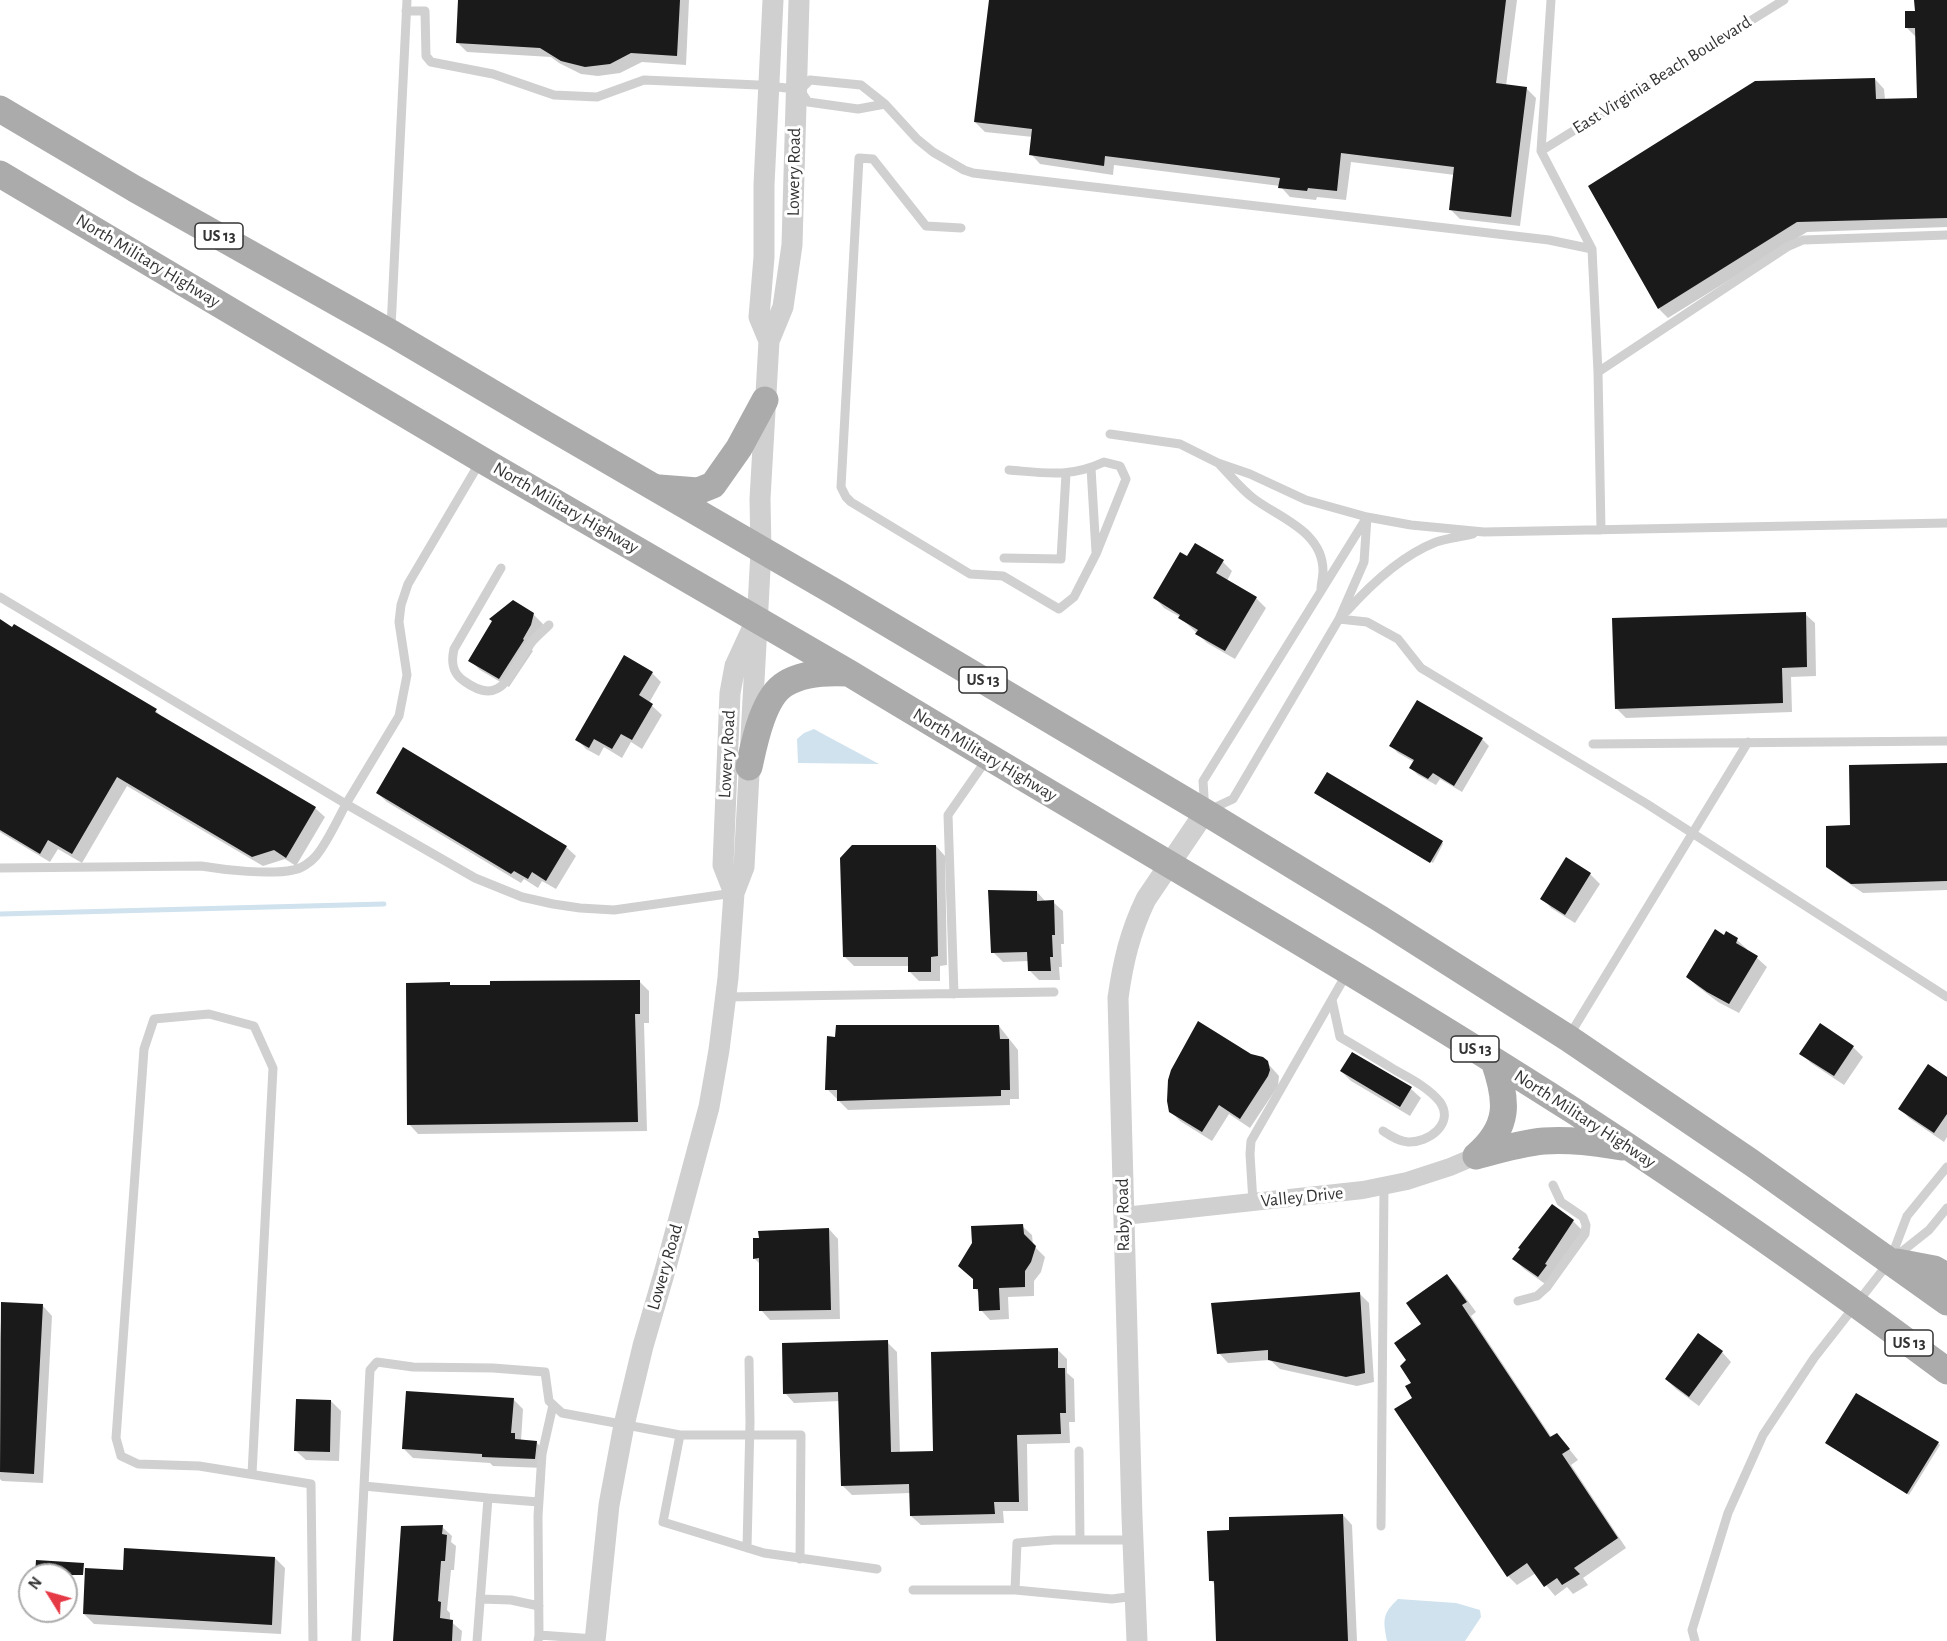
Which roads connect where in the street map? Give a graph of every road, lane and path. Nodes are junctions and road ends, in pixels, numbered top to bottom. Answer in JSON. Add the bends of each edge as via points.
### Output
{"nodes":[{"id":1,"x":407,"y":0,"type":"edge"},
{"id":2,"x":773,"y":0,"type":"edge"},
{"id":3,"x":799,"y":0,"type":"edge"},
{"id":4,"x":1551,"y":0,"type":"edge"},
{"id":5,"x":1784,"y":0,"type":"edge"},
{"id":6,"x":406,"y":11,"type":"junction"},
{"id":7,"x":769,"y":86,"type":"junction"},
{"id":8,"x":798,"y":90,"type":"junction"},
{"id":9,"x":885,"y":104,"type":"junction"},
{"id":10,"x":0,"y":109,"type":"edge"},
{"id":11,"x":1541,"y":151,"type":"junction"},
{"id":12,"x":0,"y":174,"type":"edge"},
{"id":13,"x":961,"y":228,"type":"dead end"},
{"id":14,"x":1947,"y":235,"type":"edge"},
{"id":15,"x":1592,"y":249,"type":"junction"},
{"id":16,"x":391,"y":333,"type":"junction"},
{"id":17,"x":769,"y":341,"type":"junction"},
{"id":18,"x":1598,"y":372,"type":"junction"},
{"id":19,"x":765,"y":400,"type":"junction"},
{"id":20,"x":1110,"y":434,"type":"dead end"},
{"id":21,"x":482,"y":460,"type":"junction"},
{"id":22,"x":1218,"y":463,"type":"junction"},
{"id":23,"x":1092,"y":468,"type":"junction"},
{"id":24,"x":1009,"y":470,"type":"dead end"},
{"id":25,"x":1066,"y":474,"type":"junction"},
{"id":26,"x":654,"y":488,"type":"junction"},
{"id":27,"x":1367,"y":517,"type":"junction"},
{"id":28,"x":1947,"y":524,"type":"edge"},
{"id":29,"x":1601,"y":530,"type":"junction"},
{"id":30,"x":1484,"y":532,"type":"junction"},
{"id":31,"x":761,"y":550,"type":"junction"},
{"id":32,"x":1096,"y":554,"type":"junction"},
{"id":33,"x":1004,"y":558,"type":"dead end"},
{"id":34,"x":501,"y":568,"type":"dead end"},
{"id":35,"x":1320,"y":595,"type":"junction"},
{"id":36,"x":0,"y":597,"type":"edge"},
{"id":37,"x":758,"y":619,"type":"junction"},
{"id":38,"x":1340,"y":619,"type":"junction"},
{"id":39,"x":549,"y":625,"type":"dead end"},
{"id":40,"x":849,"y":673,"type":"junction"},
{"id":41,"x":1947,"y":741,"type":"edge"},
{"id":42,"x":1748,"y":742,"type":"junction"},
{"id":43,"x":1593,"y":744,"type":"dead end"},
{"id":44,"x":988,"y":757,"type":"junction"},
{"id":45,"x":749,"y":767,"type":"junction"},
{"id":46,"x":346,"y":804,"type":"junction"},
{"id":47,"x":1205,"y":812,"type":"junction"},
{"id":48,"x":1694,"y":834,"type":"junction"},
{"id":49,"x":1169,"y":865,"type":"junction"},
{"id":50,"x":0,"y":868,"type":"edge"},
{"id":51,"x":734,"y":892,"type":"junction"},
{"id":52,"x":1348,"y":971,"type":"junction"},
{"id":53,"x":1054,"y":992,"type":"dead end"},
{"id":54,"x":954,"y":993,"type":"junction"},
{"id":55,"x":725,"y":997,"type":"junction"},
{"id":56,"x":1947,"y":997,"type":"edge"},
{"id":57,"x":1332,"y":1000,"type":"junction"},
{"id":58,"x":1568,"y":1038,"type":"junction"},
{"id":59,"x":1494,"y":1061,"type":"junction"},
{"id":60,"x":1383,"y":1131,"type":"dead end"},
{"id":61,"x":1629,"y":1148,"type":"junction"},
{"id":62,"x":1476,"y":1156,"type":"junction"},
{"id":63,"x":1947,"y":1167,"type":"edge"},
{"id":64,"x":1553,"y":1185,"type":"dead end"},
{"id":65,"x":1384,"y":1186,"type":"junction"},
{"id":66,"x":1253,"y":1202,"type":"junction"},
{"id":67,"x":1947,"y":1208,"type":"edge"},
{"id":68,"x":1124,"y":1216,"type":"junction"},
{"id":69,"x":1890,"y":1261,"type":"junction"},
{"id":70,"x":1947,"y":1276,"type":"edge"},
{"id":71,"x":1518,"y":1301,"type":"dead end"},
{"id":72,"x":1947,"y":1302,"type":"edge"},
{"id":73,"x":1863,"y":1309,"type":"junction"},
{"id":74,"x":749,"y":1359,"type":"dead end"},
{"id":75,"x":1947,"y":1371,"type":"edge"},
{"id":76,"x":1947,"y":1392,"type":"edge"},
{"id":77,"x":553,"y":1405,"type":"junction"},
{"id":78,"x":624,"y":1425,"type":"junction"},
{"id":79,"x":680,"y":1435,"type":"junction"},
{"id":80,"x":750,"y":1436,"type":"junction"},
{"id":81,"x":1079,"y":1451,"type":"dead end"},
{"id":82,"x":252,"y":1474,"type":"junction"},
{"id":83,"x":364,"y":1486,"type":"junction"},
{"id":84,"x":488,"y":1498,"type":"junction"},
{"id":85,"x":539,"y":1502,"type":"junction"},
{"id":86,"x":1381,"y":1526,"type":"dead end"},
{"id":87,"x":1080,"y":1540,"type":"junction"},
{"id":88,"x":1133,"y":1540,"type":"junction"},
{"id":89,"x":747,"y":1548,"type":"junction"},
{"id":90,"x":800,"y":1559,"type":"junction"},
{"id":91,"x":877,"y":1569,"type":"dead end"},
{"id":92,"x":913,"y":1590,"type":"dead end"},
{"id":93,"x":1015,"y":1590,"type":"junction"},
{"id":94,"x":1135,"y":1596,"type":"junction"},
{"id":95,"x":480,"y":1599,"type":"junction"},
{"id":96,"x":539,"y":1606,"type":"junction"},
{"id":97,"x":539,"y":1638,"type":"edge"},
{"id":98,"x":595,"y":1640,"type":"edge"},
{"id":99,"x":313,"y":1641,"type":"edge"},
{"id":100,"x":356,"y":1641,"type":"edge"},
{"id":101,"x":477,"y":1641,"type":"edge"},
{"id":102,"x":1137,"y":1641,"type":"edge"},
{"id":103,"x":1695,"y":1641,"type":"edge"}],
"edges":[{"from":1,"to":6,"type":"lane"},
{"from":2,"to":7,"type":"street","name":"Lowery Road"},
{"from":3,"to":8,"type":"street","name":"Lowery Road"},
{"from":4,"to":11,"type":"lane"},
{"from":5,"to":11,"type":"lane","name":"East Virginia Beach Boulevard"},
{"from":6,"to":7,"type":"lane","via":[[425,11],[426,56],[431,62],[493,74],[554,95],[597,97],[644,80]]},
{"from":6,"to":16,"type":"lane"},
{"from":7,"to":8,"type":"lane"},
{"from":7,"to":17,"type":"street","name":"Lowery Road","via":[[759,317]]},
{"from":8,"to":9,"type":"lane","via":[[808,102],[858,109]]},
{"from":8,"to":9,"type":"lane","via":[[810,80],[861,84]]},
{"from":8,"to":17,"type":"street","name":"Lowery Road","via":[[792,245],[783,307]]},
{"from":9,"to":15,"type":"lane","via":[[933,152],[973,172],[1549,240]]},
{"from":10,"to":16,"type":"main road","number":"US 13"},
{"from":11,"to":15,"type":"lane"},
{"from":12,"to":21,"type":"main road","name":"North Military Highway","number":"US 13"},
{"from":13,"to":32,"type":"lane","via":[[926,226],[873,159],[859,158],[841,488],[852,502],[970,574],[1003,576],[1059,609],[1074,597]]},
{"from":14,"to":18,"type":"lane","via":[[1803,240]]},
{"from":15,"to":18,"type":"lane"},
{"from":16,"to":26,"type":"main road","number":"US 13"},
{"from":17,"to":19,"type":"street","name":"Lowery Road"},
{"from":18,"to":29,"type":"lane"},
{"from":19,"to":26,"type":"main road","via":[[713,485],[698,491]]},
{"from":19,"to":31,"type":"street","name":"Lowery Road"},
{"from":20,"to":22,"type":"lane","via":[[1180,444]]},
{"from":21,"to":37,"type":"main road","name":"North Military Highway","number":"US 13"},
{"from":21,"to":46,"type":"lane","via":[[408,584],[399,622],[407,675],[399,716]]},
{"from":22,"to":27,"type":"lane","via":[[1306,500]]},
{"from":22,"to":35,"type":"lane","via":[[1252,497],[1310,537],[1320,553]]},
{"from":23,"to":25,"type":"lane"},
{"from":23,"to":32,"type":"lane"},
{"from":23,"to":32,"type":"lane","via":[[1104,462],[1120,466],[1126,479]]},
{"from":24,"to":25,"type":"lane"},
{"from":25,"to":33,"type":"lane","via":[[1061,560]]},
{"from":26,"to":31,"type":"main road","number":"US 13"},
{"from":27,"to":30,"type":"lane"},
{"from":27,"to":35,"type":"lane"},
{"from":27,"to":38,"type":"lane","via":[[1364,562]]},
{"from":28,"to":29,"type":"lane"},
{"from":29,"to":30,"type":"lane"},
{"from":30,"to":38,"type":"lane","via":[[1437,542],[1409,556],[1366,590]]},
{"from":31,"to":37,"type":"street","name":"Lowery Road"},
{"from":31,"to":47,"type":"main road","number":"US 13"},
{"from":34,"to":39,"type":"lane","via":[[454,649],[451,660],[456,674],[480,690],[492,692],[505,684],[528,645]]},
{"from":35,"to":47,"type":"lane","via":[[1203,782]]},
{"from":36,"to":46,"type":"lane"},
{"from":37,"to":40,"type":"main road","name":"North Military Highway","number":"US 13"},
{"from":37,"to":45,"type":"street","name":"Lowery Road"},
{"from":37,"to":51,"type":"street","name":"Lowery Road","via":[[735,666],[730,693],[723,865]]},
{"from":38,"to":47,"type":"lane","via":[[1233,799]]},
{"from":38,"to":48,"type":"lane","via":[[1367,622],[1398,639],[1421,668]]},
{"from":40,"to":44,"type":"main road","name":"North Military Highway","number":"US 13"},
{"from":40,"to":45,"type":"main road","via":[[823,672],[784,684],[774,694],[757,729]]},
{"from":41,"to":42,"type":"lane"},
{"from":42,"to":43,"type":"lane"},
{"from":42,"to":48,"type":"lane"},
{"from":44,"to":49,"type":"main road","name":"North Military Highway","number":"US 13"},
{"from":44,"to":54,"type":"lane","via":[[948,815]]},
{"from":45,"to":51,"type":"street","name":"Lowery Road","via":[[744,867]]},
{"from":46,"to":50,"type":"lane","via":[[317,856],[295,870],[201,866]]},
{"from":46,"to":51,"type":"lane","via":[[475,878],[522,897],[580,908],[614,909]]},
{"from":47,"to":49,"type":"street","name":"Raby Road"},
{"from":47,"to":58,"type":"main road","number":"US 13"},
{"from":48,"to":56,"type":"lane"},
{"from":48,"to":58,"type":"lane"},
{"from":49,"to":52,"type":"main road","name":"North Military Highway","number":"US 13"},
{"from":49,"to":68,"type":"street","name":"Raby Road","via":[[1146,899],[1132,931],[1118,999]]},
{"from":51,"to":55,"type":"street","name":"Lowery Road"},
{"from":52,"to":57,"type":"lane"},
{"from":52,"to":59,"type":"main road","name":"North Military Highway","number":"US 13"},
{"from":53,"to":54,"type":"lane"},
{"from":54,"to":55,"type":"lane"},
{"from":55,"to":78,"type":"street","name":"Lowery Road","via":[[709,1107]]},
{"from":57,"to":60,"type":"lane","via":[[1340,1037],[1423,1086],[1442,1105],[1444,1120],[1437,1133],[1425,1139],[1398,1140]]},
{"from":57,"to":66,"type":"lane","via":[[1251,1141]]},
{"from":58,"to":69,"type":"main road","number":"US 13"},
{"from":59,"to":61,"type":"main road","name":"North Military Highway","number":"US 13"},
{"from":59,"to":62,"type":"main road","via":[[1505,1102],[1504,1115],[1489,1145]]},
{"from":61,"to":62,"type":"main road","via":[[1543,1141]]},
{"from":61,"to":73,"type":"main road","name":"North Military Highway","number":"US 13"},
{"from":62,"to":65,"type":"street","name":"Valley Drive"},
{"from":63,"to":69,"type":"lane","via":[[1907,1216]]},
{"from":64,"to":71,"type":"lane","via":[[1561,1202],[1583,1217],[1585,1234],[1547,1287],[1537,1296]]},
{"from":65,"to":66,"type":"street","name":"Valley Drive"},
{"from":65,"to":86,"type":"lane"},
{"from":66,"to":68,"type":"street","name":"Valley Drive"},
{"from":67,"to":69,"type":"lane","via":[[1929,1230]]},
{"from":68,"to":88,"type":"street","name":"Raby Road"},
{"from":69,"to":70,"type":"main road","via":[[1934,1269]]},
{"from":69,"to":72,"type":"main road","number":"US 13"},
{"from":69,"to":73,"type":"lane"},
{"from":73,"to":75,"type":"main road","name":"North Military Highway","number":"US 13"},
{"from":73,"to":76,"type":"main road"},
{"from":73,"to":103,"type":"lane","via":[[1814,1358],[1763,1435],[1728,1513],[1692,1630]]},
{"from":74,"to":80,"type":"lane"},
{"from":77,"to":78,"type":"lane","via":[[562,1413]]},
{"from":77,"to":83,"type":"lane","via":[[544,1372],[377,1362],[370,1370]]},
{"from":77,"to":85,"type":"lane","via":[[542,1454]]},
{"from":78,"to":79,"type":"lane"},
{"from":78,"to":98,"type":"street","name":"Lowery Road","via":[[609,1505]]},
{"from":79,"to":80,"type":"lane"},
{"from":79,"to":89,"type":"lane","via":[[663,1522]]},
{"from":80,"to":89,"type":"lane"},
{"from":80,"to":90,"type":"lane","via":[[801,1435]]},
{"from":81,"to":87,"type":"lane"},
{"from":82,"to":82,"type":"lane","via":[[199,1466],[138,1464],[121,1456],[116,1438],[144,1049],[154,1019],[209,1014],[254,1026],[273,1068]]},
{"from":82,"to":99,"type":"lane","via":[[311,1484]]},
{"from":83,"to":84,"type":"lane"},
{"from":83,"to":100,"type":"lane"},
{"from":84,"to":85,"type":"lane"},
{"from":84,"to":95,"type":"lane"},
{"from":85,"to":96,"type":"lane"},
{"from":87,"to":88,"type":"lane"},
{"from":87,"to":93,"type":"lane","via":[[1017,1543]]},
{"from":88,"to":94,"type":"street","name":"Raby Road"},
{"from":89,"to":90,"type":"lane"},
{"from":90,"to":91,"type":"lane"},
{"from":92,"to":93,"type":"lane"},
{"from":93,"to":94,"type":"lane","via":[[1112,1599]]},
{"from":94,"to":102,"type":"street","name":"Raby Road"},
{"from":95,"to":96,"type":"lane"},
{"from":95,"to":101,"type":"lane"},
{"from":96,"to":97,"type":"lane"},
{"from":97,"to":98,"type":"lane"}]}
